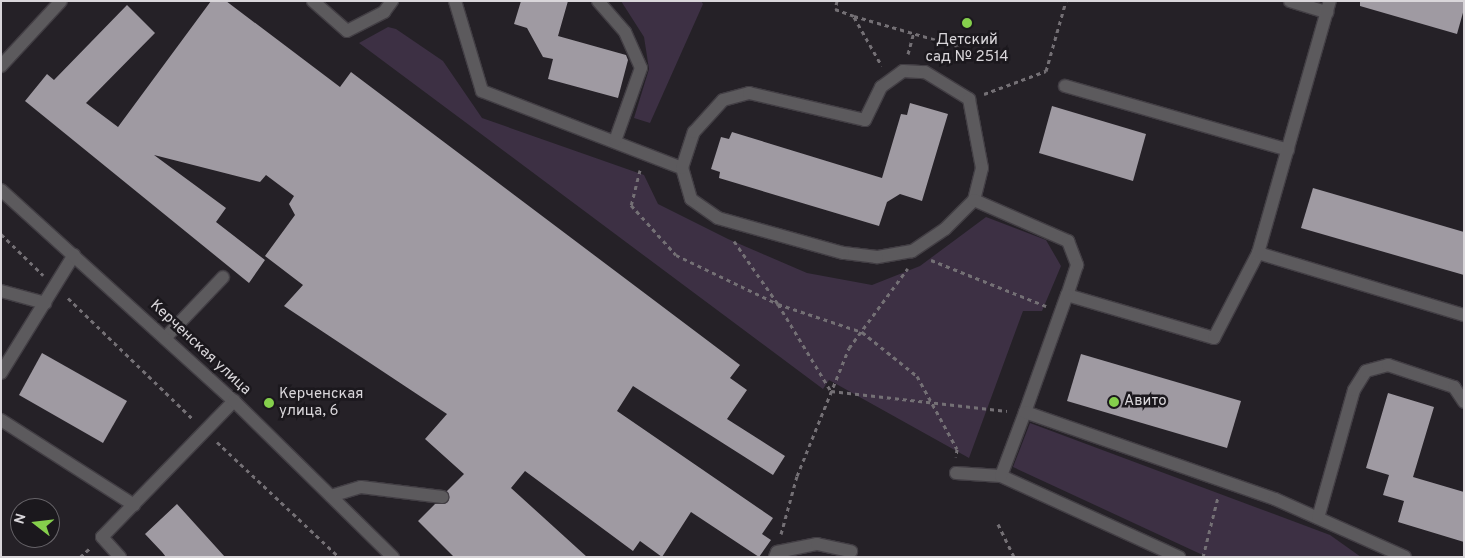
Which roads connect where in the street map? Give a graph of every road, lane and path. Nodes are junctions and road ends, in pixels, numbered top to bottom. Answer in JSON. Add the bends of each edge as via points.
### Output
{"nodes":[{"id":1,"x":61,"y":1,"type":"edge"},
{"id":2,"x":313,"y":1,"type":"edge"},
{"id":3,"x":392,"y":1,"type":"edge"},
{"id":4,"x":455,"y":1,"type":"edge"},
{"id":5,"x":464,"y":1,"type":"edge"},
{"id":6,"x":598,"y":1,"type":"edge"},
{"id":7,"x":837,"y":1,"type":"edge"},
{"id":8,"x":1066,"y":1,"type":"edge"},
{"id":9,"x":1290,"y":1,"type":"edge"},
{"id":10,"x":1328,"y":7,"type":"edge"},
{"id":11,"x":854,"y":16,"type":"junction"},
{"id":12,"x":460,"y":19,"type":"junction"},
{"id":13,"x":960,"y":39,"type":"dead end"},
{"id":14,"x":1,"y":66,"type":"edge"},
{"id":15,"x":890,"y":80,"type":"junction"},
{"id":16,"x":1065,"y":86,"type":"dead end"},
{"id":17,"x":969,"y":100,"type":"junction"},
{"id":18,"x":615,"y":141,"type":"junction"},
{"id":19,"x":1288,"y":150,"type":"junction"},
{"id":20,"x":644,"y":153,"type":"junction"},
{"id":21,"x":682,"y":168,"type":"junction"},
{"id":22,"x":1,"y":190,"type":"edge"},
{"id":23,"x":974,"y":200,"type":"junction"},
{"id":24,"x":718,"y":218,"type":"junction"},
{"id":25,"x":1,"y":234,"type":"edge"},
{"id":26,"x":912,"y":251,"type":"junction"},
{"id":27,"x":1258,"y":253,"type":"junction"},
{"id":28,"x":74,"y":255,"type":"junction"},
{"id":29,"x":223,"y":277,"type":"dead end"},
{"id":30,"x":55,"y":286,"type":"junction"},
{"id":31,"x":1,"y":291,"type":"edge"},
{"id":32,"x":1067,"y":295,"type":"junction"},
{"id":33,"x":44,"y":303,"type":"junction"},
{"id":34,"x":778,"y":304,"type":"junction"},
{"id":35,"x":1061,"y":312,"type":"junction"},
{"id":36,"x":1464,"y":315,"type":"edge"},
{"id":37,"x":862,"y":332,"type":"junction"},
{"id":38,"x":165,"y":338,"type":"junction"},
{"id":39,"x":1,"y":373,"type":"edge"},
{"id":40,"x":831,"y":391,"type":"junction"},
{"id":41,"x":234,"y":401,"type":"junction"},
{"id":42,"x":1464,"y":402,"type":"edge"},
{"id":43,"x":935,"y":405,"type":"junction"},
{"id":44,"x":1025,"y":412,"type":"junction"},
{"id":45,"x":1,"y":420,"type":"edge"},
{"id":46,"x":205,"y":431,"type":"junction"},
{"id":47,"x":956,"y":473,"type":"joint"},
{"id":48,"x":1001,"y":476,"type":"junction"},
{"id":49,"x":1223,"y":481,"type":"junction"},
{"id":50,"x":330,"y":496,"type":"junction"},
{"id":51,"x":442,"y":497,"type":"dead end"},
{"id":52,"x":134,"y":505,"type":"junction"},
{"id":53,"x":1318,"y":518,"type":"junction"},
{"id":54,"x":998,"y":524,"type":"dead end"},
{"id":55,"x":851,"y":551,"type":"dead end"},
{"id":56,"x":776,"y":554,"type":"edge"},
{"id":57,"x":120,"y":557,"type":"edge"},
{"id":58,"x":338,"y":557,"type":"edge"},
{"id":59,"x":393,"y":557,"type":"edge"},
{"id":60,"x":1014,"y":557,"type":"edge"},
{"id":61,"x":1179,"y":557,"type":"edge"},
{"id":62,"x":1203,"y":557,"type":"edge"},
{"id":63,"x":1406,"y":557,"type":"edge"}],
"edges":[{"from":1,"to":14,"type":"street"},
{"from":2,"to":3,"type":"street","via":[[347,31],[384,12]]},
{"from":4,"to":12,"type":"street"},
{"from":5,"to":12,"type":"street"},
{"from":6,"to":18,"type":"street","via":[[625,32],[641,68]]},
{"from":7,"to":11,"type":"path","via":[[835,9]]},
{"from":8,"to":17,"type":"path","via":[[1046,71]]},
{"from":9,"to":10,"type":"street"},
{"from":10,"to":19,"type":"street"},
{"from":11,"to":13,"type":"path","via":[[957,46]]},
{"from":11,"to":15,"type":"path"},
{"from":12,"to":18,"type":"street","via":[[482,91]]},
{"from":15,"to":17,"type":"street","via":[[903,71],[926,72]]},
{"from":15,"to":21,"type":"street","via":[[881,87],[865,120],[749,93],[723,100],[694,132]]},
{"from":16,"to":19,"type":"street"},
{"from":17,"to":23,"type":"street","via":[[982,168]]},
{"from":18,"to":20,"type":"street"},
{"from":19,"to":27,"type":"street"},
{"from":20,"to":21,"type":"street"},
{"from":20,"to":34,"type":"path","via":[[631,204],[676,255]]},
{"from":21,"to":24,"type":"street","via":[[691,199]]},
{"from":22,"to":28,"type":"street","name":"Керченская улица"},
{"from":23,"to":26,"type":"street","via":[[946,229]]},
{"from":23,"to":32,"type":"street","via":[[1068,242],[1077,265]]},
{"from":24,"to":26,"type":"street","via":[[843,253],[877,257]]},
{"from":24,"to":34,"type":"path"},
{"from":25,"to":30,"type":"path"},
{"from":26,"to":35,"type":"path","via":[[968,277]]},
{"from":26,"to":37,"type":"path","via":[[907,273]]},
{"from":27,"to":32,"type":"street","via":[[1214,338]]},
{"from":27,"to":36,"type":"street"},
{"from":28,"to":30,"type":"street"},
{"from":28,"to":38,"type":"street","name":"Керченская улица"},
{"from":29,"to":38,"type":"street"},
{"from":30,"to":33,"type":"street"},
{"from":30,"to":46,"type":"path"},
{"from":31,"to":33,"type":"street"},
{"from":32,"to":35,"type":"street"},
{"from":33,"to":39,"type":"street"},
{"from":34,"to":37,"type":"path"},
{"from":34,"to":40,"type":"path"},
{"from":35,"to":44,"type":"street"},
{"from":37,"to":40,"type":"path","via":[[849,348]]},
{"from":37,"to":43,"type":"path","via":[[917,376]]},
{"from":38,"to":41,"type":"street","name":"Керченская улица"},
{"from":40,"to":43,"type":"path"},
{"from":40,"to":56,"type":"path","via":[[797,476]]},
{"from":41,"to":46,"type":"street"},
{"from":41,"to":50,"type":"street","name":"Керченская улица"},
{"from":42,"to":53,"type":"street","via":[[1454,387],[1388,365],[1366,371],[1354,390]]},
{"from":43,"to":44,"type":"path"},
{"from":43,"to":47,"type":"path","via":[[957,449]]},
{"from":44,"to":48,"type":"street"},
{"from":44,"to":49,"type":"street"},
{"from":45,"to":52,"type":"street"},
{"from":46,"to":52,"type":"street"},
{"from":46,"to":58,"type":"path"},
{"from":47,"to":48,"type":"street"},
{"from":48,"to":61,"type":"street"},
{"from":49,"to":53,"type":"street"},
{"from":49,"to":62,"type":"path"},
{"from":50,"to":51,"type":"street","via":[[361,487]]},
{"from":50,"to":59,"type":"street","name":"Керченская улица"},
{"from":52,"to":57,"type":"street","via":[[102,537]]},
{"from":53,"to":63,"type":"street"},
{"from":54,"to":60,"type":"path"},
{"from":55,"to":56,"type":"street","via":[[817,544]]}]}
